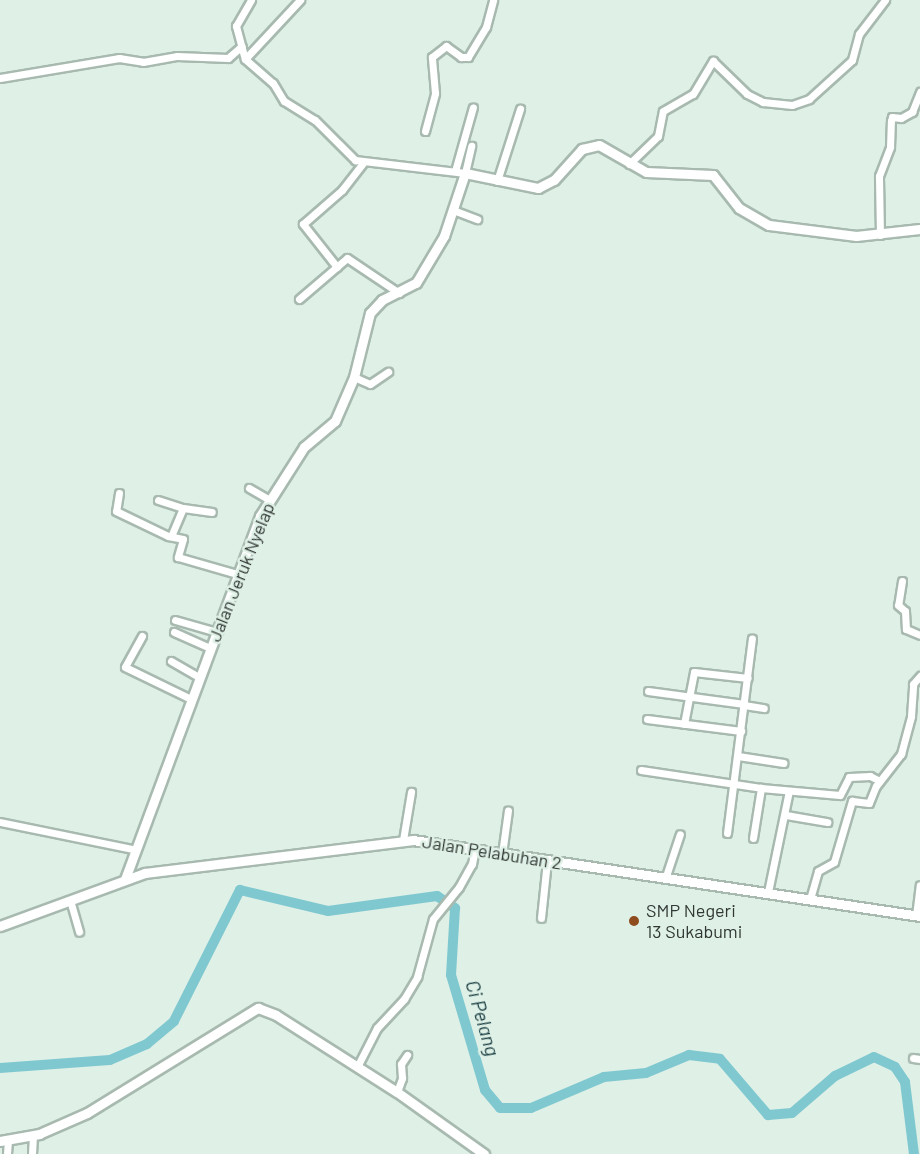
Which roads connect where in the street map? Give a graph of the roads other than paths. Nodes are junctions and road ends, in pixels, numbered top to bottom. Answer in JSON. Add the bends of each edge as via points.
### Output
{"nodes":[{"id":1,"x":251,"y":0,"type":"edge"},
{"id":2,"x":300,"y":0,"type":"edge"},
{"id":3,"x":493,"y":0,"type":"edge"},
{"id":4,"x":885,"y":0,"type":"edge"},
{"id":5,"x":242,"y":46,"type":"junction"},
{"id":6,"x":245,"y":59,"type":"junction"},
{"id":7,"x":0,"y":78,"type":"edge"},
{"id":8,"x":920,"y":92,"type":"edge"},
{"id":9,"x":473,"y":107,"type":"dead end"},
{"id":10,"x":520,"y":109,"type":"dead end"},
{"id":11,"x":425,"y":131,"type":"dead end"},
{"id":12,"x":471,"y":146,"type":"dead end"},
{"id":13,"x":363,"y":163,"type":"junction"},
{"id":14,"x":629,"y":164,"type":"junction"},
{"id":15,"x":460,"y":172,"type":"junction"},
{"id":16,"x":497,"y":181,"type":"junction"},
{"id":17,"x":453,"y":210,"type":"junction"},
{"id":18,"x":477,"y":219,"type":"dead end"},
{"id":19,"x":920,"y":229,"type":"edge"},
{"id":20,"x":880,"y":235,"type":"junction"},
{"id":21,"x":337,"y":267,"type":"junction"},
{"id":22,"x":399,"y":293,"type":"junction"},
{"id":23,"x":299,"y":299,"type":"dead end"},
{"id":24,"x":388,"y":372,"type":"dead end"},
{"id":25,"x":354,"y":377,"type":"junction"},
{"id":26,"x":249,"y":488,"type":"dead end"},
{"id":27,"x":119,"y":493,"type":"dead end"},
{"id":28,"x":158,"y":500,"type":"dead end"},
{"id":29,"x":270,"y":500,"type":"junction"},
{"id":30,"x":183,"y":508,"type":"junction"},
{"id":31,"x":212,"y":512,"type":"dead end"},
{"id":32,"x":172,"y":534,"type":"junction"},
{"id":33,"x":237,"y":574,"type":"junction"},
{"id":34,"x":902,"y":580,"type":"dead end"},
{"id":35,"x":175,"y":620,"type":"dead end"},
{"id":36,"x":174,"y":632,"type":"dead end"},
{"id":37,"x":217,"y":632,"type":"junction"},
{"id":38,"x":920,"y":635,"type":"edge"},
{"id":39,"x":142,"y":636,"type":"dead end"},
{"id":40,"x":752,"y":639,"type":"dead end"},
{"id":41,"x":210,"y":648,"type":"junction"},
{"id":42,"x":171,"y":661,"type":"dead end"},
{"id":43,"x":199,"y":676,"type":"junction"},
{"id":44,"x":920,"y":676,"type":"edge"},
{"id":45,"x":748,"y":678,"type":"junction"},
{"id":46,"x":648,"y":691,"type":"dead end"},
{"id":47,"x":688,"y":697,"type":"junction"},
{"id":48,"x":191,"y":699,"type":"junction"},
{"id":49,"x":744,"y":705,"type":"junction"},
{"id":50,"x":764,"y":708,"type":"dead end"},
{"id":51,"x":647,"y":719,"type":"dead end"},
{"id":52,"x":684,"y":724,"type":"junction"},
{"id":53,"x":741,"y":731,"type":"junction"},
{"id":54,"x":738,"y":756,"type":"junction"},
{"id":55,"x":783,"y":763,"type":"dead end"},
{"id":56,"x":641,"y":770,"type":"dead end"},
{"id":57,"x":880,"y":781,"type":"junction"},
{"id":58,"x":735,"y":785,"type":"junction"},
{"id":59,"x":761,"y":789,"type":"junction"},
{"id":60,"x":789,"y":791,"type":"junction"},
{"id":61,"x":411,"y":792,"type":"dead end"},
{"id":62,"x":508,"y":810,"type":"dead end"},
{"id":63,"x":786,"y":815,"type":"junction"},
{"id":64,"x":0,"y":822,"type":"edge"},
{"id":65,"x":827,"y":822,"type":"dead end"},
{"id":66,"x":727,"y":833,"type":"dead end"},
{"id":67,"x":680,"y":834,"type":"dead end"},
{"id":68,"x":753,"y":838,"type":"dead end"},
{"id":69,"x":403,"y":840,"type":"junction"},
{"id":70,"x":133,"y":849,"type":"junction"},
{"id":71,"x":475,"y":849,"type":"junction"},
{"id":72,"x":501,"y":854,"type":"junction"},
{"id":73,"x":547,"y":861,"type":"junction"},
{"id":74,"x":124,"y":879,"type":"junction"},
{"id":75,"x":665,"y":879,"type":"junction"},
{"id":76,"x":920,"y":885,"type":"edge"},
{"id":77,"x":768,"y":892,"type":"junction"},
{"id":78,"x":810,"y":899,"type":"junction"},
{"id":79,"x":70,"y":900,"type":"junction"},
{"id":80,"x":918,"y":916,"type":"edge"},
{"id":81,"x":540,"y":918,"type":"dead end"},
{"id":82,"x":0,"y":926,"type":"edge"},
{"id":83,"x":79,"y":932,"type":"dead end"},
{"id":84,"x":407,"y":1055,"type":"dead end"},
{"id":85,"x":357,"y":1067,"type":"junction"},
{"id":86,"x":397,"y":1092,"type":"junction"},
{"id":87,"x":33,"y":1136,"type":"junction"},
{"id":88,"x":4,"y":1140,"type":"edge"},
{"id":89,"x":7,"y":1154,"type":"edge"},
{"id":90,"x":32,"y":1154,"type":"edge"},
{"id":91,"x":484,"y":1154,"type":"edge"}],
"edges":[{"from":1,"to":5,"type":"street","via":[[236,26]]},
{"from":2,"to":6,"type":"street"},
{"from":3,"to":11,"type":"street","via":[[486,27],[468,57],[444,46],[432,57],[435,93]]},
{"from":4,"to":14,"type":"street","via":[[859,34],[852,60],[809,99],[792,105],[763,102],[747,94],[713,61],[693,94],[663,111],[658,136]]},
{"from":5,"to":6,"type":"street"},
{"from":5,"to":7,"type":"street","via":[[228,58],[177,56],[143,62],[119,58]]},
{"from":6,"to":13,"type":"street","via":[[273,83],[284,101],[315,120],[351,157]]},
{"from":8,"to":20,"type":"street","via":[[912,112],[901,118],[892,117],[891,147],[879,176]]},
{"from":9,"to":15,"type":"street"},
{"from":10,"to":16,"type":"street"},
{"from":12,"to":15,"type":"street"},
{"from":13,"to":15,"type":"street"},
{"from":13,"to":21,"type":"street","via":[[342,190],[303,224]]},
{"from":14,"to":16,"type":"street","via":[[606,147],[594,145],[577,153],[554,180],[542,187],[528,189]]},
{"from":14,"to":20,"type":"street","via":[[660,175],[711,174],[739,208],[769,225]]},
{"from":15,"to":16,"type":"street"},
{"from":15,"to":17,"type":"street","name":"Jalan Jeruk Nyelap"},
{"from":17,"to":18,"type":"street"},
{"from":17,"to":22,"type":"street","name":"Jalan Jeruk Nyelap","via":[[440,244],[416,283]]},
{"from":19,"to":20,"type":"street"},
{"from":21,"to":22,"type":"street","via":[[349,258]]},
{"from":21,"to":23,"type":"street"},
{"from":22,"to":25,"type":"street","name":"Jalan Jeruk Nyelap","via":[[382,300],[370,313]]},
{"from":24,"to":25,"type":"street","via":[[370,384]]},
{"from":25,"to":29,"type":"street","name":"Jalan Jeruk Nyelap","via":[[333,425],[304,447]]},
{"from":26,"to":29,"type":"street"},
{"from":27,"to":32,"type":"street","via":[[114,510],[168,536]]},
{"from":28,"to":30,"type":"street"},
{"from":29,"to":33,"type":"street","name":"Jalan Jeruk Nyelap"},
{"from":30,"to":31,"type":"street"},
{"from":30,"to":32,"type":"street"},
{"from":32,"to":33,"type":"street","via":[[184,539],[178,557]]},
{"from":33,"to":37,"type":"street","name":"Jalan Jeruk Nyelap"},
{"from":34,"to":38,"type":"street","via":[[898,605],[904,611],[905,627]]},
{"from":35,"to":37,"type":"street"},
{"from":36,"to":41,"type":"street"},
{"from":37,"to":41,"type":"street","name":"Jalan Jeruk Nyelap"},
{"from":39,"to":48,"type":"street","via":[[125,667]]},
{"from":40,"to":45,"type":"street"},
{"from":41,"to":43,"type":"street","name":"Jalan Jeruk Nyelap"},
{"from":42,"to":43,"type":"street"},
{"from":43,"to":48,"type":"street","name":"Jalan Jeruk Nyelap"},
{"from":44,"to":57,"type":"street","via":[[913,684],[913,706],[902,751]]},
{"from":45,"to":47,"type":"street","via":[[695,671]]},
{"from":45,"to":49,"type":"street"},
{"from":46,"to":47,"type":"street"},
{"from":47,"to":49,"type":"street"},
{"from":47,"to":52,"type":"street"},
{"from":48,"to":70,"type":"street","name":"Jalan Jeruk Nyelap"},
{"from":49,"to":50,"type":"street"},
{"from":49,"to":53,"type":"street"},
{"from":51,"to":52,"type":"street"},
{"from":52,"to":53,"type":"street"},
{"from":53,"to":54,"type":"street"},
{"from":54,"to":55,"type":"street"},
{"from":54,"to":58,"type":"street"},
{"from":56,"to":58,"type":"street"},
{"from":57,"to":60,"type":"street","via":[[870,776],[849,777],[840,795]]},
{"from":57,"to":78,"type":"street","via":[[868,803],[852,801],[834,862],[818,871]]},
{"from":58,"to":59,"type":"street"},
{"from":58,"to":66,"type":"street"},
{"from":59,"to":60,"type":"street"},
{"from":59,"to":68,"type":"street"},
{"from":60,"to":63,"type":"street"},
{"from":61,"to":69,"type":"street"},
{"from":62,"to":72,"type":"street"},
{"from":63,"to":65,"type":"street"},
{"from":63,"to":77,"type":"street"},
{"from":64,"to":70,"type":"street"},
{"from":67,"to":75,"type":"street"},
{"from":69,"to":71,"type":"street","name":"Jalan Pelabuhan 2"},
{"from":69,"to":74,"type":"street","name":"Jalan Pelabuhan 2","via":[[185,866]]},
{"from":70,"to":74,"type":"street","name":"Jalan Jeruk Nyelap"},
{"from":71,"to":72,"type":"street","name":"Jalan Pelabuhan 2"},
{"from":71,"to":85,"type":"street","via":[[472,864],[459,887],[432,922],[417,976],[404,999],[377,1028]]},
{"from":72,"to":73,"type":"street","name":"Jalan Pelabuhan 2"},
{"from":73,"to":75,"type":"street","name":"Jalan Pelabuhan 2"},
{"from":73,"to":81,"type":"street"},
{"from":74,"to":79,"type":"street","name":"Jalan Pelabuhan 2"},
{"from":75,"to":77,"type":"street","name":"Jalan Pelabuhan 2"},
{"from":76,"to":80,"type":"street"},
{"from":77,"to":78,"type":"street","name":"Jalan Pelabuhan 2"},
{"from":78,"to":80,"type":"street","name":"Jalan Pelabuhan 2"},
{"from":79,"to":82,"type":"street","name":"Jalan Pelabuhan 2"},
{"from":79,"to":83,"type":"street"},
{"from":84,"to":86,"type":"street","via":[[401,1064]]},
{"from":85,"to":86,"type":"street"},
{"from":85,"to":87,"type":"street","via":[[276,1015],[255,1008],[100,1106]]},
{"from":86,"to":91,"type":"street"},
{"from":87,"to":88,"type":"street"},
{"from":87,"to":90,"type":"street"},
{"from":88,"to":89,"type":"street"}]}
